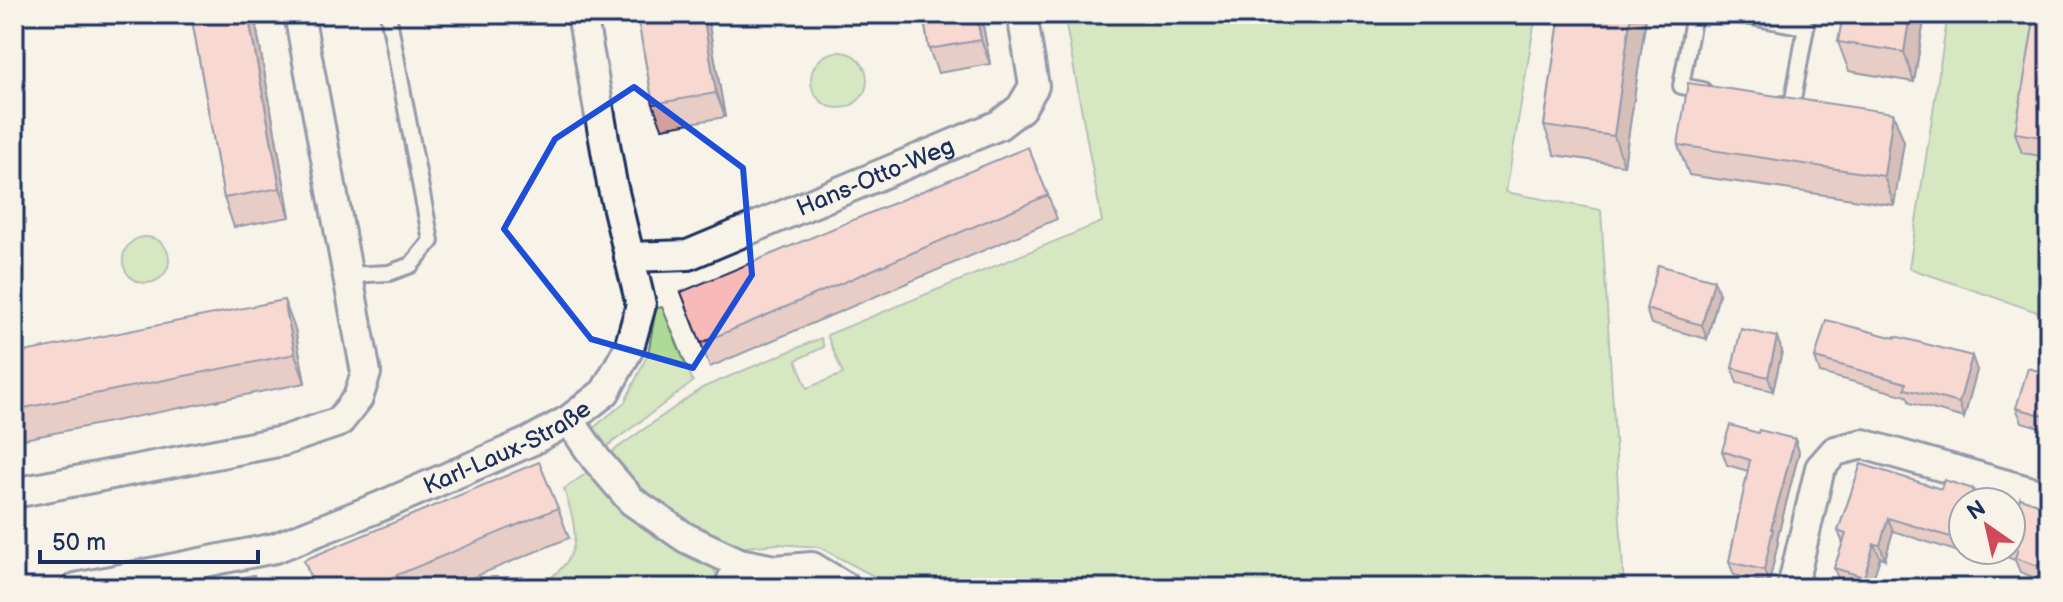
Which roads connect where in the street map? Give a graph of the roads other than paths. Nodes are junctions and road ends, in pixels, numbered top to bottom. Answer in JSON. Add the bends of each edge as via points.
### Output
{"nodes":[{"id":1,"x":299,"y":14,"type":"edge"},
{"id":2,"x":388,"y":14,"type":"edge"},
{"id":3,"x":582,"y":14,"type":"edge"},
{"id":4,"x":1022,"y":14,"type":"edge"},
{"id":5,"x":1694,"y":14,"type":"edge"},
{"id":6,"x":1734,"y":14,"type":"edge"},
{"id":7,"x":1795,"y":18,"type":"edge"},
{"id":8,"x":1723,"y":93,"type":"edge"},
{"id":9,"x":1764,"y":100,"type":"edge"},
{"id":10,"x":629,"y":257,"type":"junction"},
{"id":11,"x":347,"y":275,"type":"junction"},
{"id":12,"x":569,"y":420,"type":"junction"},
{"id":13,"x":14,"y":493,"type":"edge"},
{"id":14,"x":2049,"y":497,"type":"edge"},
{"id":15,"x":734,"y":576,"type":"edge"},
{"id":16,"x":76,"y":588,"type":"edge"},
{"id":17,"x":847,"y":588,"type":"edge"},
{"id":18,"x":1792,"y":588,"type":"edge"}],
"edges":[{"from":1,"to":11,"type":"street"},
{"from":2,"to":11,"type":"lane","via":[[431,241],[411,265],[389,273]]},
{"from":3,"to":10,"type":"street","name":"Karl-Laux-Straße"},
{"from":4,"to":10,"type":"street","name":"Hans-Otto-Weg","via":[[1034,86],[1021,108],[999,125],[688,255]]},
{"from":5,"to":8,"type":"lane","via":[[1681,86]]},
{"from":6,"to":7,"type":"lane"},
{"from":7,"to":9,"type":"lane","via":[[1806,27],[1792,105]]},
{"from":10,"to":12,"type":"street","name":"Karl-Laux-Straße","via":[[641,305],[629,348],[605,392]]},
{"from":11,"to":13,"type":"street","via":[[366,373],[358,398],[339,422],[283,441]]},
{"from":12,"to":15,"type":"street","via":[[632,501]]},
{"from":12,"to":16,"type":"street","name":"Karl-Laux-Straße","via":[[480,464],[275,548]]},
{"from":14,"to":18,"type":"street","via":[[1863,444],[1835,451],[1820,468]]},
{"from":15,"to":17,"type":"street","via":[[812,567]]}]}
